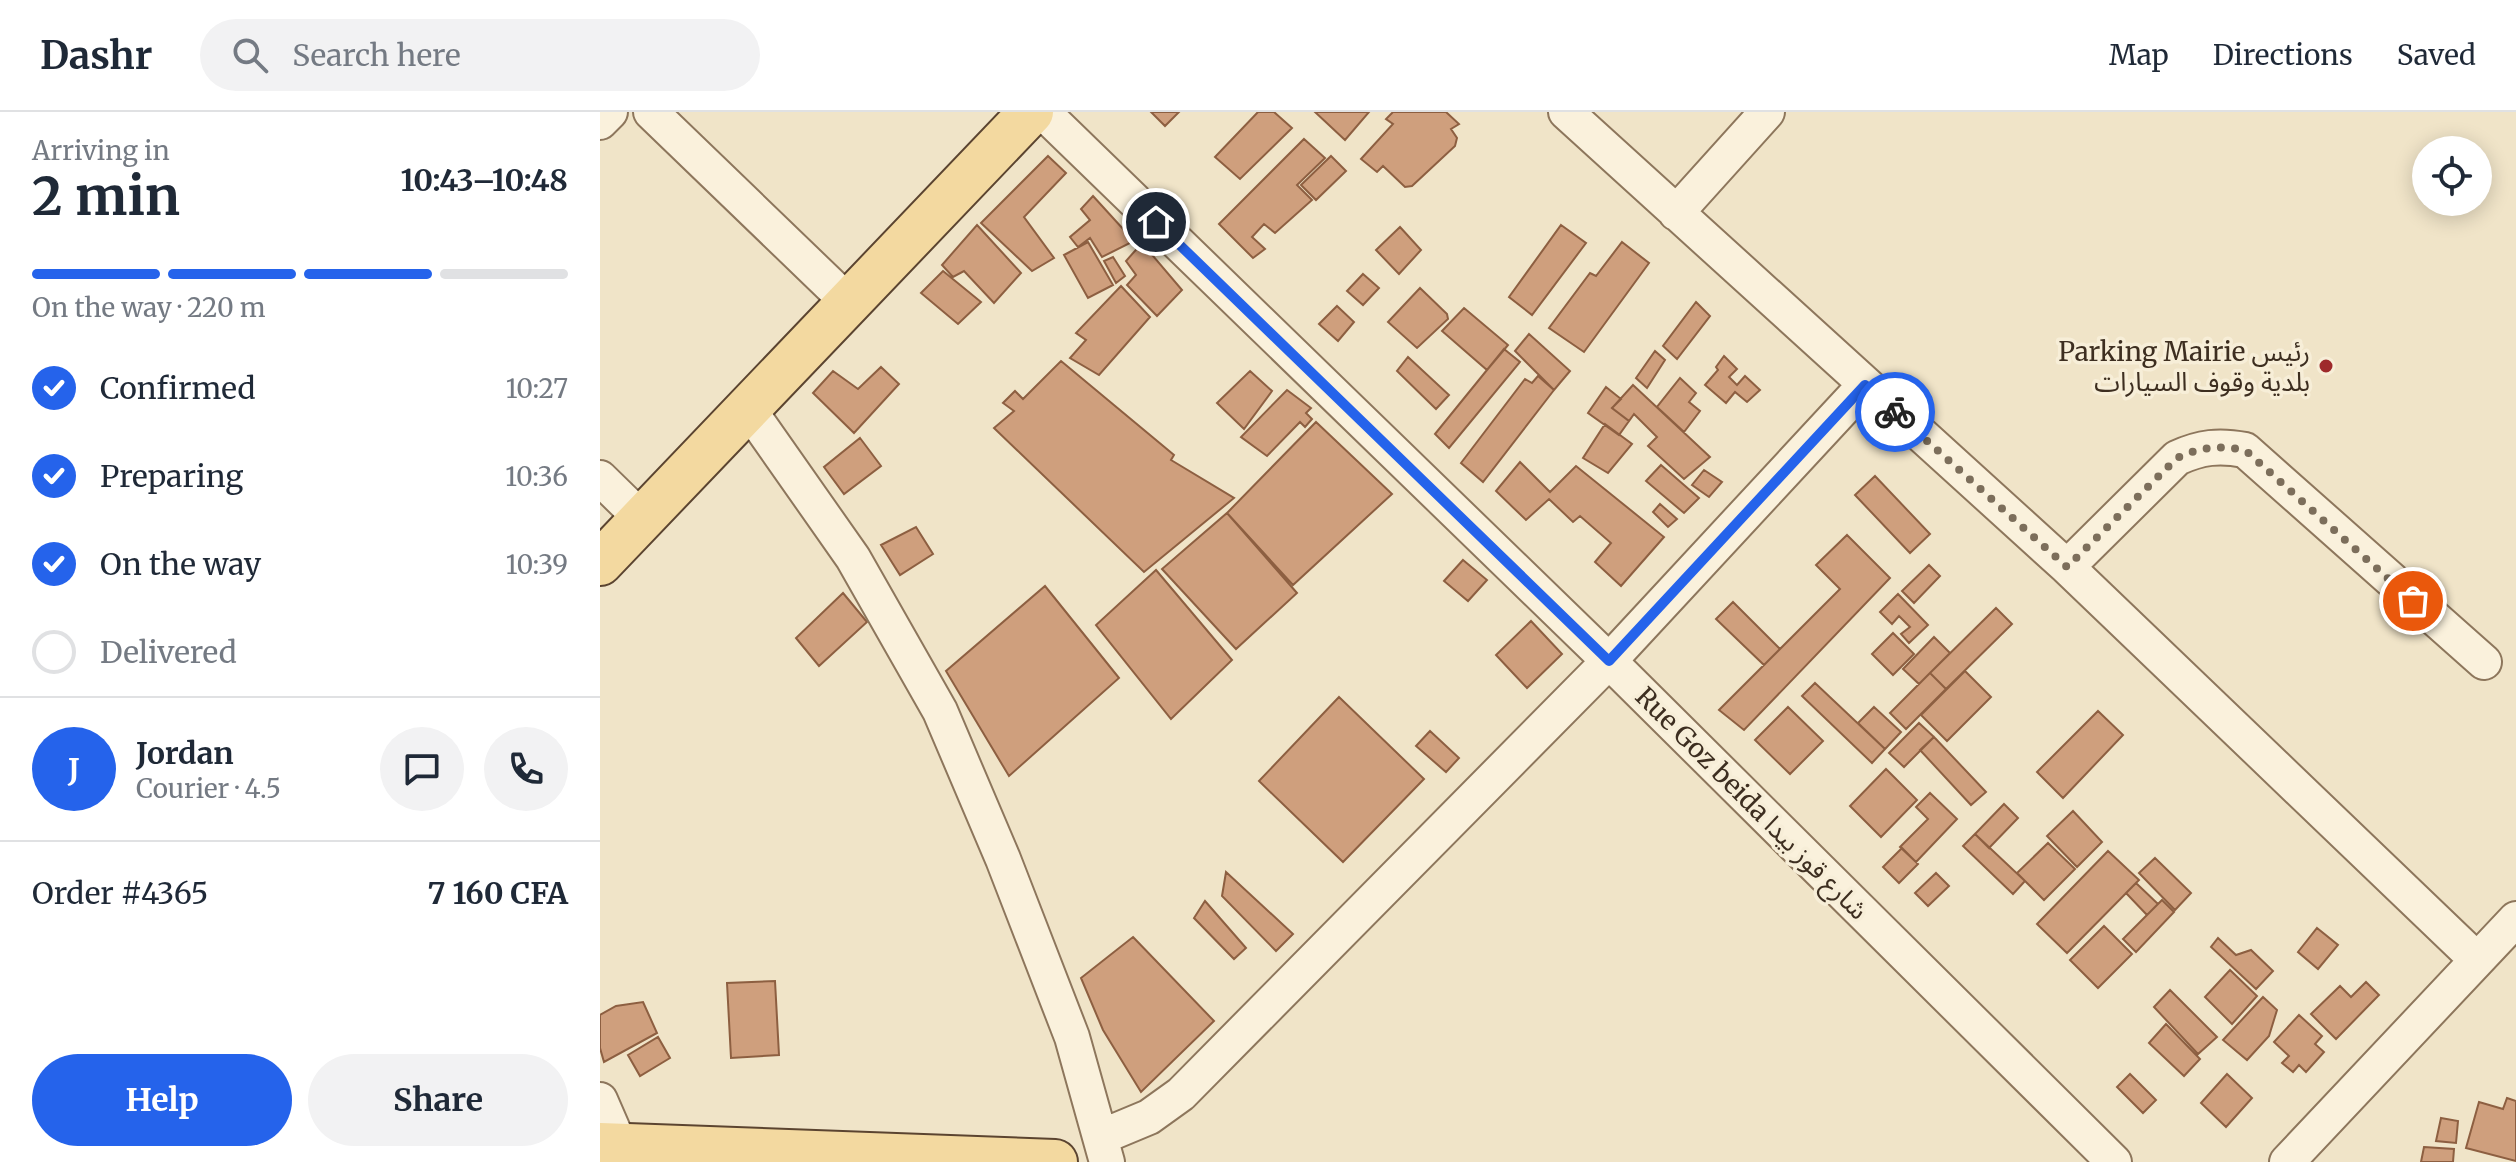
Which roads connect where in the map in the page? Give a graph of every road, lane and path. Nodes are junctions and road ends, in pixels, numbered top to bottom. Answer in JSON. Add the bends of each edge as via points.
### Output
{"nodes":[{"id":1,"x":610,"y":112,"type":"edge"},
{"id":2,"x":651,"y":112,"type":"edge"},
{"id":3,"x":1031,"y":112,"type":"edge"},
{"id":4,"x":1043,"y":112,"type":"edge"},
{"id":5,"x":1566,"y":112,"type":"edge"},
{"id":6,"x":1767,"y":112,"type":"edge"},
{"id":7,"x":600,"y":122,"type":"edge"},
{"id":8,"x":1676,"y":213,"type":"junction"},
{"id":9,"x":848,"y":302,"type":"junction"},
{"id":10,"x":1865,"y":385,"type":"junction"},
{"id":11,"x":747,"y":407,"type":"junction"},
{"id":12,"x":600,"y":478,"type":"edge"},
{"id":13,"x":642,"y":519,"type":"junction"},
{"id":14,"x":600,"y":563,"type":"edge"},
{"id":15,"x":2067,"y":567,"type":"junction"},
{"id":16,"x":1609,"y":661,"type":"junction"},
{"id":17,"x":2484,"y":662,"type":"dead end"},
{"id":18,"x":2516,"y":919,"type":"edge"},
{"id":19,"x":2477,"y":960,"type":"junction"},
{"id":20,"x":600,"y":1100,"type":"edge"},
{"id":21,"x":610,"y":1146,"type":"edge"},
{"id":22,"x":1104,"y":1150,"type":"edge"},
{"id":23,"x":1055,"y":1162,"type":"edge"},
{"id":24,"x":2114,"y":1162,"type":"edge"},
{"id":25,"x":2287,"y":1162,"type":"edge"}],
"edges":[{"from":1,"to":7,"type":"street"},
{"from":2,"to":9,"type":"street"},
{"from":3,"to":9,"type":"main road"},
{"from":4,"to":16,"type":"street","name":"Rue Goz beida شارع قوز بيدا"},
{"from":5,"to":8,"type":"street"},
{"from":6,"to":8,"type":"street"},
{"from":8,"to":10,"type":"street"},
{"from":9,"to":11,"type":"main road"},
{"from":10,"to":15,"type":"street"},
{"from":10,"to":16,"type":"street"},
{"from":11,"to":13,"type":"main road"},
{"from":11,"to":22,"type":"street","via":[[853,558],[940,711],[1072,1037]]},
{"from":12,"to":13,"type":"street"},
{"from":13,"to":14,"type":"main road"},
{"from":15,"to":17,"type":"street","via":[[2177,458],[2199,448],[2245,450]]},
{"from":15,"to":19,"type":"street"},
{"from":16,"to":22,"type":"street","via":[[1181,1094]]},
{"from":16,"to":24,"type":"street","name":"Rue Goz beida شارع قوز بيدا"},
{"from":18,"to":19,"type":"street"},
{"from":19,"to":25,"type":"street"},
{"from":20,"to":21,"type":"street"},
{"from":21,"to":23,"type":"main road"}]}
